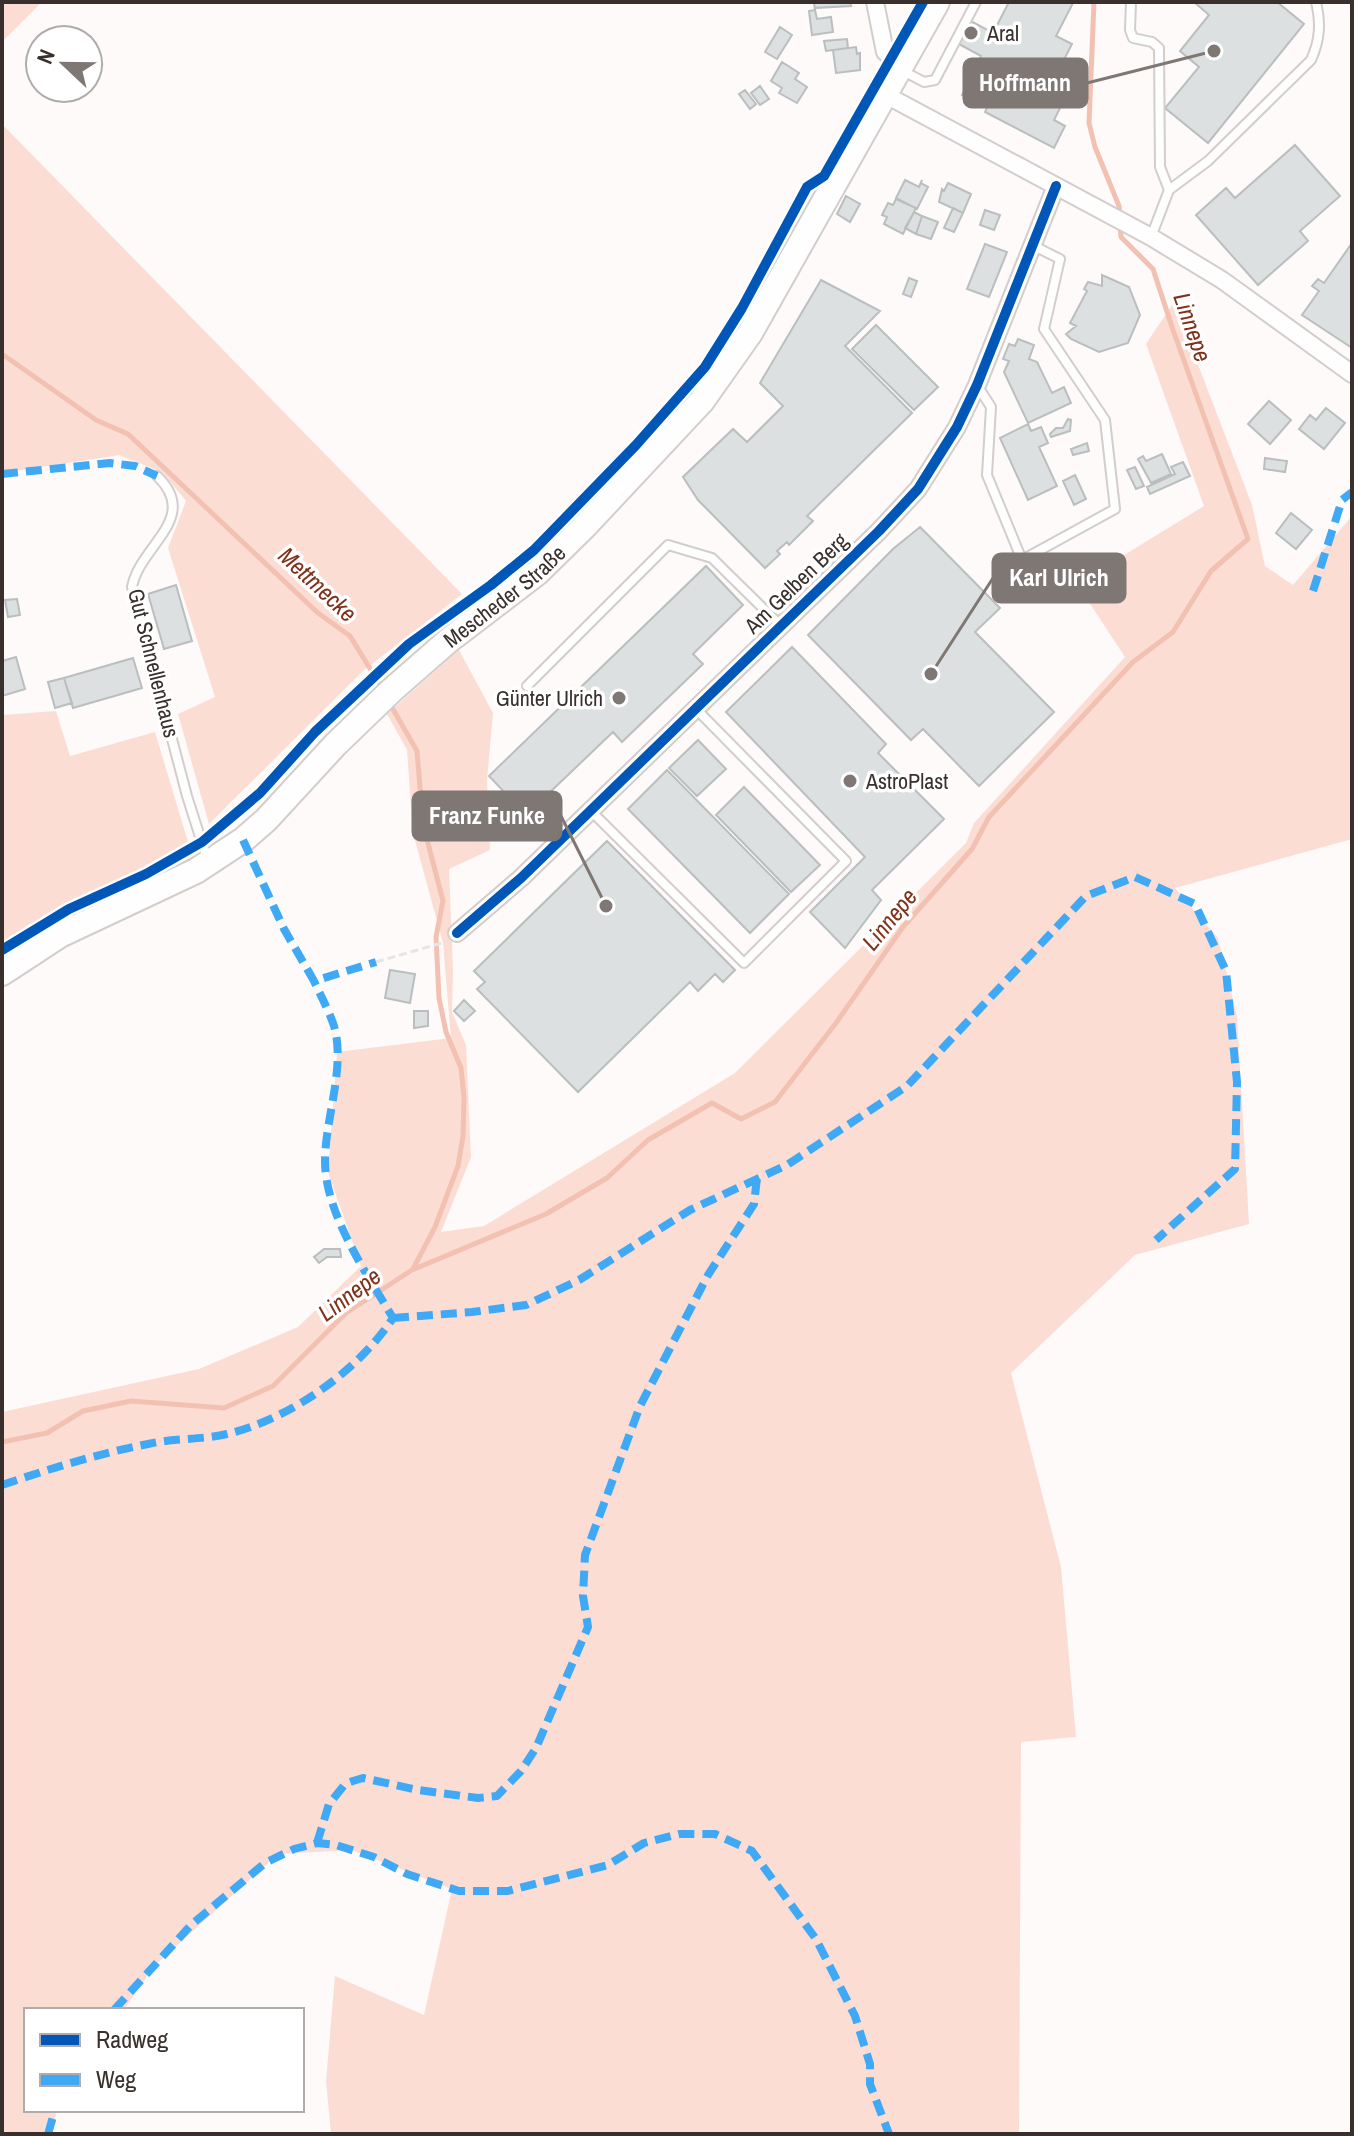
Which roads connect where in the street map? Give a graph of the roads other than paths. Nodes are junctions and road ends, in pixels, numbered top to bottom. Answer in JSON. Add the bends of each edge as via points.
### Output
{"nodes":[{"id":1,"x":875,"y":2,"type":"edge"},
{"id":2,"x":937,"y":2,"type":"edge"},
{"id":3,"x":976,"y":2,"type":"edge"},
{"id":4,"x":1131,"y":2,"type":"edge"},
{"id":5,"x":1316,"y":2,"type":"edge"},
{"id":6,"x":900,"y":67,"type":"junction"},
{"id":7,"x":884,"y":94,"type":"junction"},
{"id":8,"x":1056,"y":186,"type":"junction"},
{"id":9,"x":1169,"y":190,"type":"junction"},
{"id":10,"x":1146,"y":234,"type":"junction"},
{"id":11,"x":1031,"y":245,"type":"junction"},
{"id":12,"x":1352,"y":374,"type":"edge"},
{"id":13,"x":977,"y":385,"type":"junction"},
{"id":14,"x":157,"y":476,"type":"dead end"},
{"id":15,"x":781,"y":626,"type":"junction"},
{"id":16,"x":527,"y":686,"type":"dead end"},
{"id":17,"x":696,"y":709,"type":"junction"},
{"id":18,"x":590,"y":811,"type":"junction"},
{"id":19,"x":208,"y":864,"type":"junction"},
{"id":20,"x":450,"y":938,"type":"road end"},
{"id":21,"x":2,"y":973,"type":"edge"}],
"edges":[{"from":1,"to":6,"type":"street","via":[[885,52]]},
{"from":2,"to":6,"type":"main road","name":"Mescheder Straße"},
{"from":3,"to":6,"type":"lane","via":[[935,80],[924,82]]},
{"from":4,"to":9,"type":"lane","via":[[1133,38],[1159,48],[1160,167]]},
{"from":5,"to":9,"type":"lane","via":[[1319,42],[1311,60],[1208,161]]},
{"from":6,"to":7,"type":"main road","name":"Mescheder Straße"},
{"from":7,"to":8,"type":"street"},
{"from":7,"to":19,"type":"main road","name":"Mescheder Straße","via":[[750,333],[702,401],[537,573],[448,641],[385,697],[266,820]]},
{"from":8,"to":10,"type":"street"},
{"from":8,"to":11,"type":"street","name":"Am Gelben Berg"},
{"from":9,"to":10,"type":"lane"},
{"from":10,"to":12,"type":"street","via":[[1222,280]]},
{"from":11,"to":13,"type":"street","name":"Am Gelben Berg"},
{"from":11,"to":13,"type":"lane","via":[[1060,259],[1044,329],[1105,420],[1115,509],[1022,560],[987,475],[991,407]]},
{"from":13,"to":15,"type":"street","name":"Am Gelben Berg","via":[[918,489]]},
{"from":14,"to":19,"type":"lane","name":"Gut Schnellenhaus","via":[[171,491],[173,514],[141,560],[132,587]]},
{"from":15,"to":16,"type":"lane","via":[[712,558],[668,545]]},
{"from":15,"to":17,"type":"street","name":"Am Gelben Berg"},
{"from":17,"to":18,"type":"street","name":"Am Gelben Berg"},
{"from":17,"to":18,"type":"lane","via":[[846,861],[744,963]]},
{"from":18,"to":20,"type":"street","name":"Am Gelben Berg"},
{"from":19,"to":21,"type":"main road","name":"Mescheder Straße","via":[[60,935]]}]}
